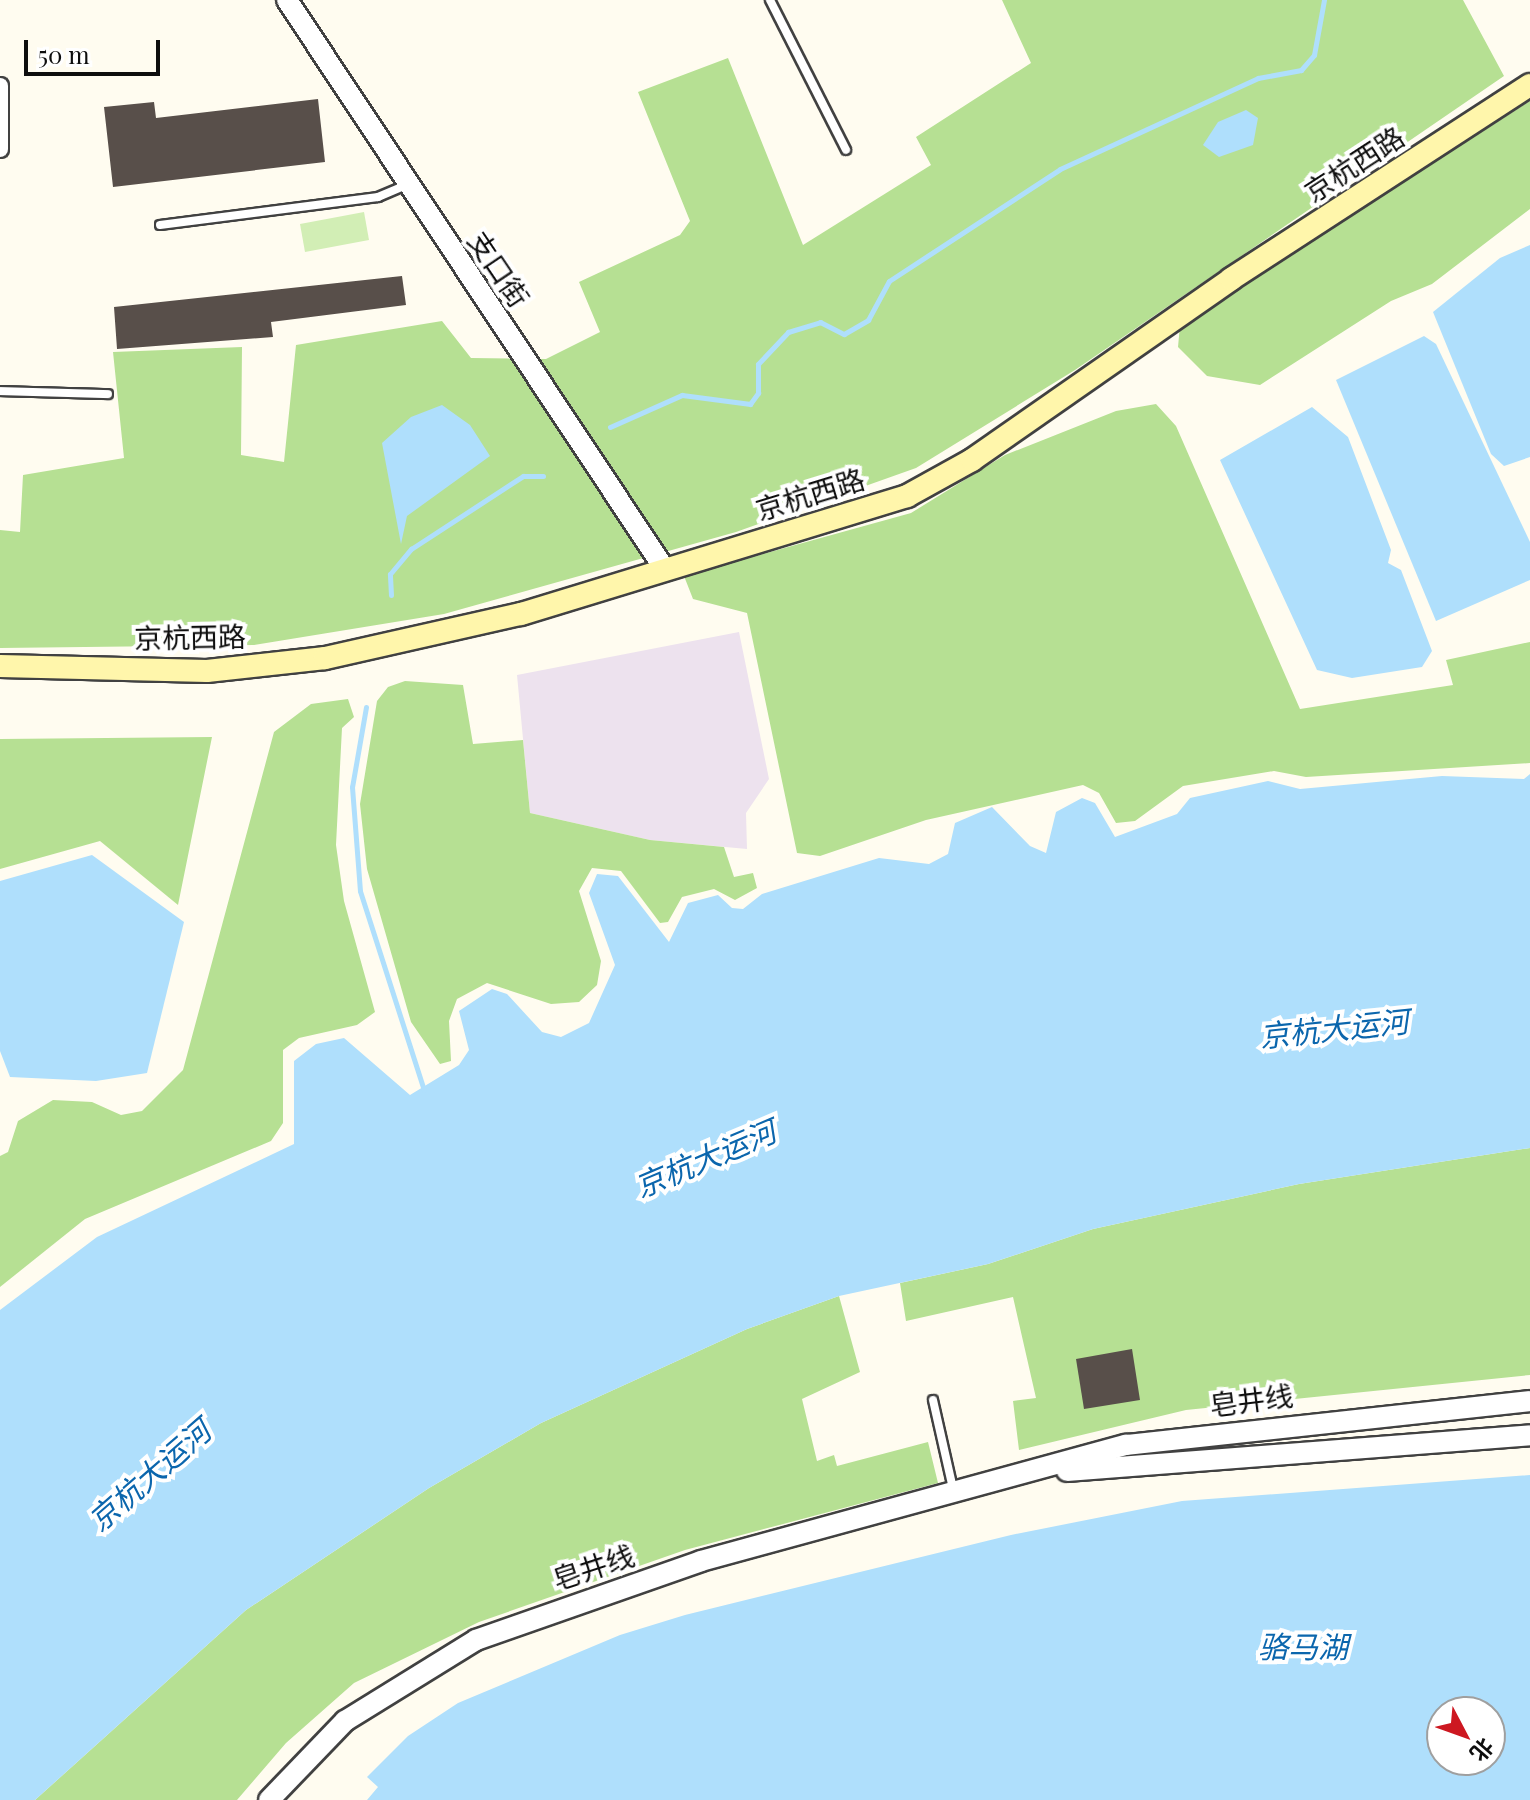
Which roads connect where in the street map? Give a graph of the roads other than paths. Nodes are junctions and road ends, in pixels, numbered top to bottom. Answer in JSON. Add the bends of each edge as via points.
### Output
{"nodes":[{"id":1,"x":287,"y":0,"type":"edge"},
{"id":2,"x":770,"y":0,"type":"edge"},
{"id":3,"x":1530,"y":85,"type":"edge"},
{"id":4,"x":0,"y":86,"type":"edge"},
{"id":5,"x":0,"y":149,"type":"edge"},
{"id":6,"x":846,"y":150,"type":"dead end"},
{"id":7,"x":408,"y":184,"type":"junction"},
{"id":8,"x":160,"y":225,"type":"dead end"},
{"id":9,"x":0,"y":391,"type":"edge"},
{"id":10,"x":108,"y":394,"type":"dead end"},
{"id":11,"x":664,"y":568,"type":"junction"},
{"id":12,"x":0,"y":666,"type":"edge"},
{"id":13,"x":933,"y":1400,"type":"dead end"},
{"id":14,"x":1530,"y":1401,"type":"edge"},
{"id":15,"x":1530,"y":1435,"type":"edge"},
{"id":16,"x":983,"y":1480,"type":"junction"},
{"id":17,"x":953,"y":1489,"type":"junction"},
{"id":18,"x":269,"y":1800,"type":"edge"}],
"edges":[{"from":1,"to":7,"type":"street","name":"支口街"},
{"from":2,"to":6,"type":"lane"},
{"from":3,"to":11,"type":"main road","name":"京杭西路","via":[[1231,279],[959,467],[907,496]]},
{"from":4,"to":5,"type":"street"},
{"from":7,"to":8,"type":"lane","via":[[378,197]]},
{"from":7,"to":11,"type":"street","name":"支口街"},
{"from":9,"to":10,"type":"lane"},
{"from":11,"to":12,"type":"main road","name":"京杭西路","via":[[521,614],[325,658],[207,671]]},
{"from":13,"to":17,"type":"lane"},
{"from":14,"to":16,"type":"street","name":"皂井线","via":[[1126,1445]]},
{"from":15,"to":16,"type":"street","name":"皂井线"},
{"from":16,"to":17,"type":"street","name":"皂井线"},
{"from":17,"to":18,"type":"street","name":"皂井线","via":[[701,1561],[476,1640],[345,1721]]}]}
